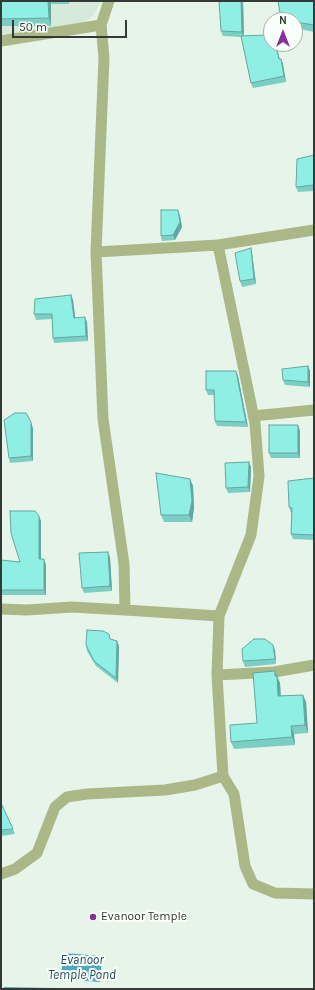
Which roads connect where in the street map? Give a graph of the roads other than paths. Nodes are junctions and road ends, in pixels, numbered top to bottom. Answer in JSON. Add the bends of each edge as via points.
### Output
{"nodes":[{"id":1,"x":109,"y":1,"type":"edge"},
{"id":2,"x":101,"y":25,"type":"junction"},
{"id":3,"x":1,"y":41,"type":"edge"},
{"id":4,"x":314,"y":230,"type":"edge"},
{"id":5,"x":218,"y":245,"type":"junction"},
{"id":6,"x":96,"y":252,"type":"junction"},
{"id":7,"x":314,"y":410,"type":"edge"},
{"id":8,"x":253,"y":416,"type":"junction"},
{"id":9,"x":1,"y":609,"type":"edge"},
{"id":10,"x":125,"y":610,"type":"junction"},
{"id":11,"x":219,"y":616,"type":"junction"},
{"id":12,"x":314,"y":664,"type":"edge"},
{"id":13,"x":217,"y":675,"type":"junction"},
{"id":14,"x":223,"y":776,"type":"junction"},
{"id":15,"x":1,"y":874,"type":"edge"},
{"id":16,"x":314,"y":894,"type":"edge"}],
"edges":[{"from":1,"to":2,"type":"street"},
{"from":2,"to":3,"type":"street"},
{"from":2,"to":6,"type":"street","via":[[104,58]]},
{"from":4,"to":5,"type":"street"},
{"from":5,"to":6,"type":"street"},
{"from":5,"to":8,"type":"street"},
{"from":6,"to":10,"type":"street","via":[[102,419],[124,564]]},
{"from":7,"to":8,"type":"street"},
{"from":8,"to":11,"type":"street","via":[[259,476],[251,535]]},
{"from":9,"to":10,"type":"street","via":[[72,607]]},
{"from":10,"to":11,"type":"street"},
{"from":11,"to":13,"type":"street"},
{"from":12,"to":13,"type":"street","via":[[274,672]]},
{"from":13,"to":14,"type":"street"},
{"from":14,"to":15,"type":"street","via":[[195,785],[165,790],[67,797],[55,807],[37,853],[15,869]]},
{"from":14,"to":16,"type":"street","via":[[234,794],[245,866],[253,884],[275,893]]}]}
